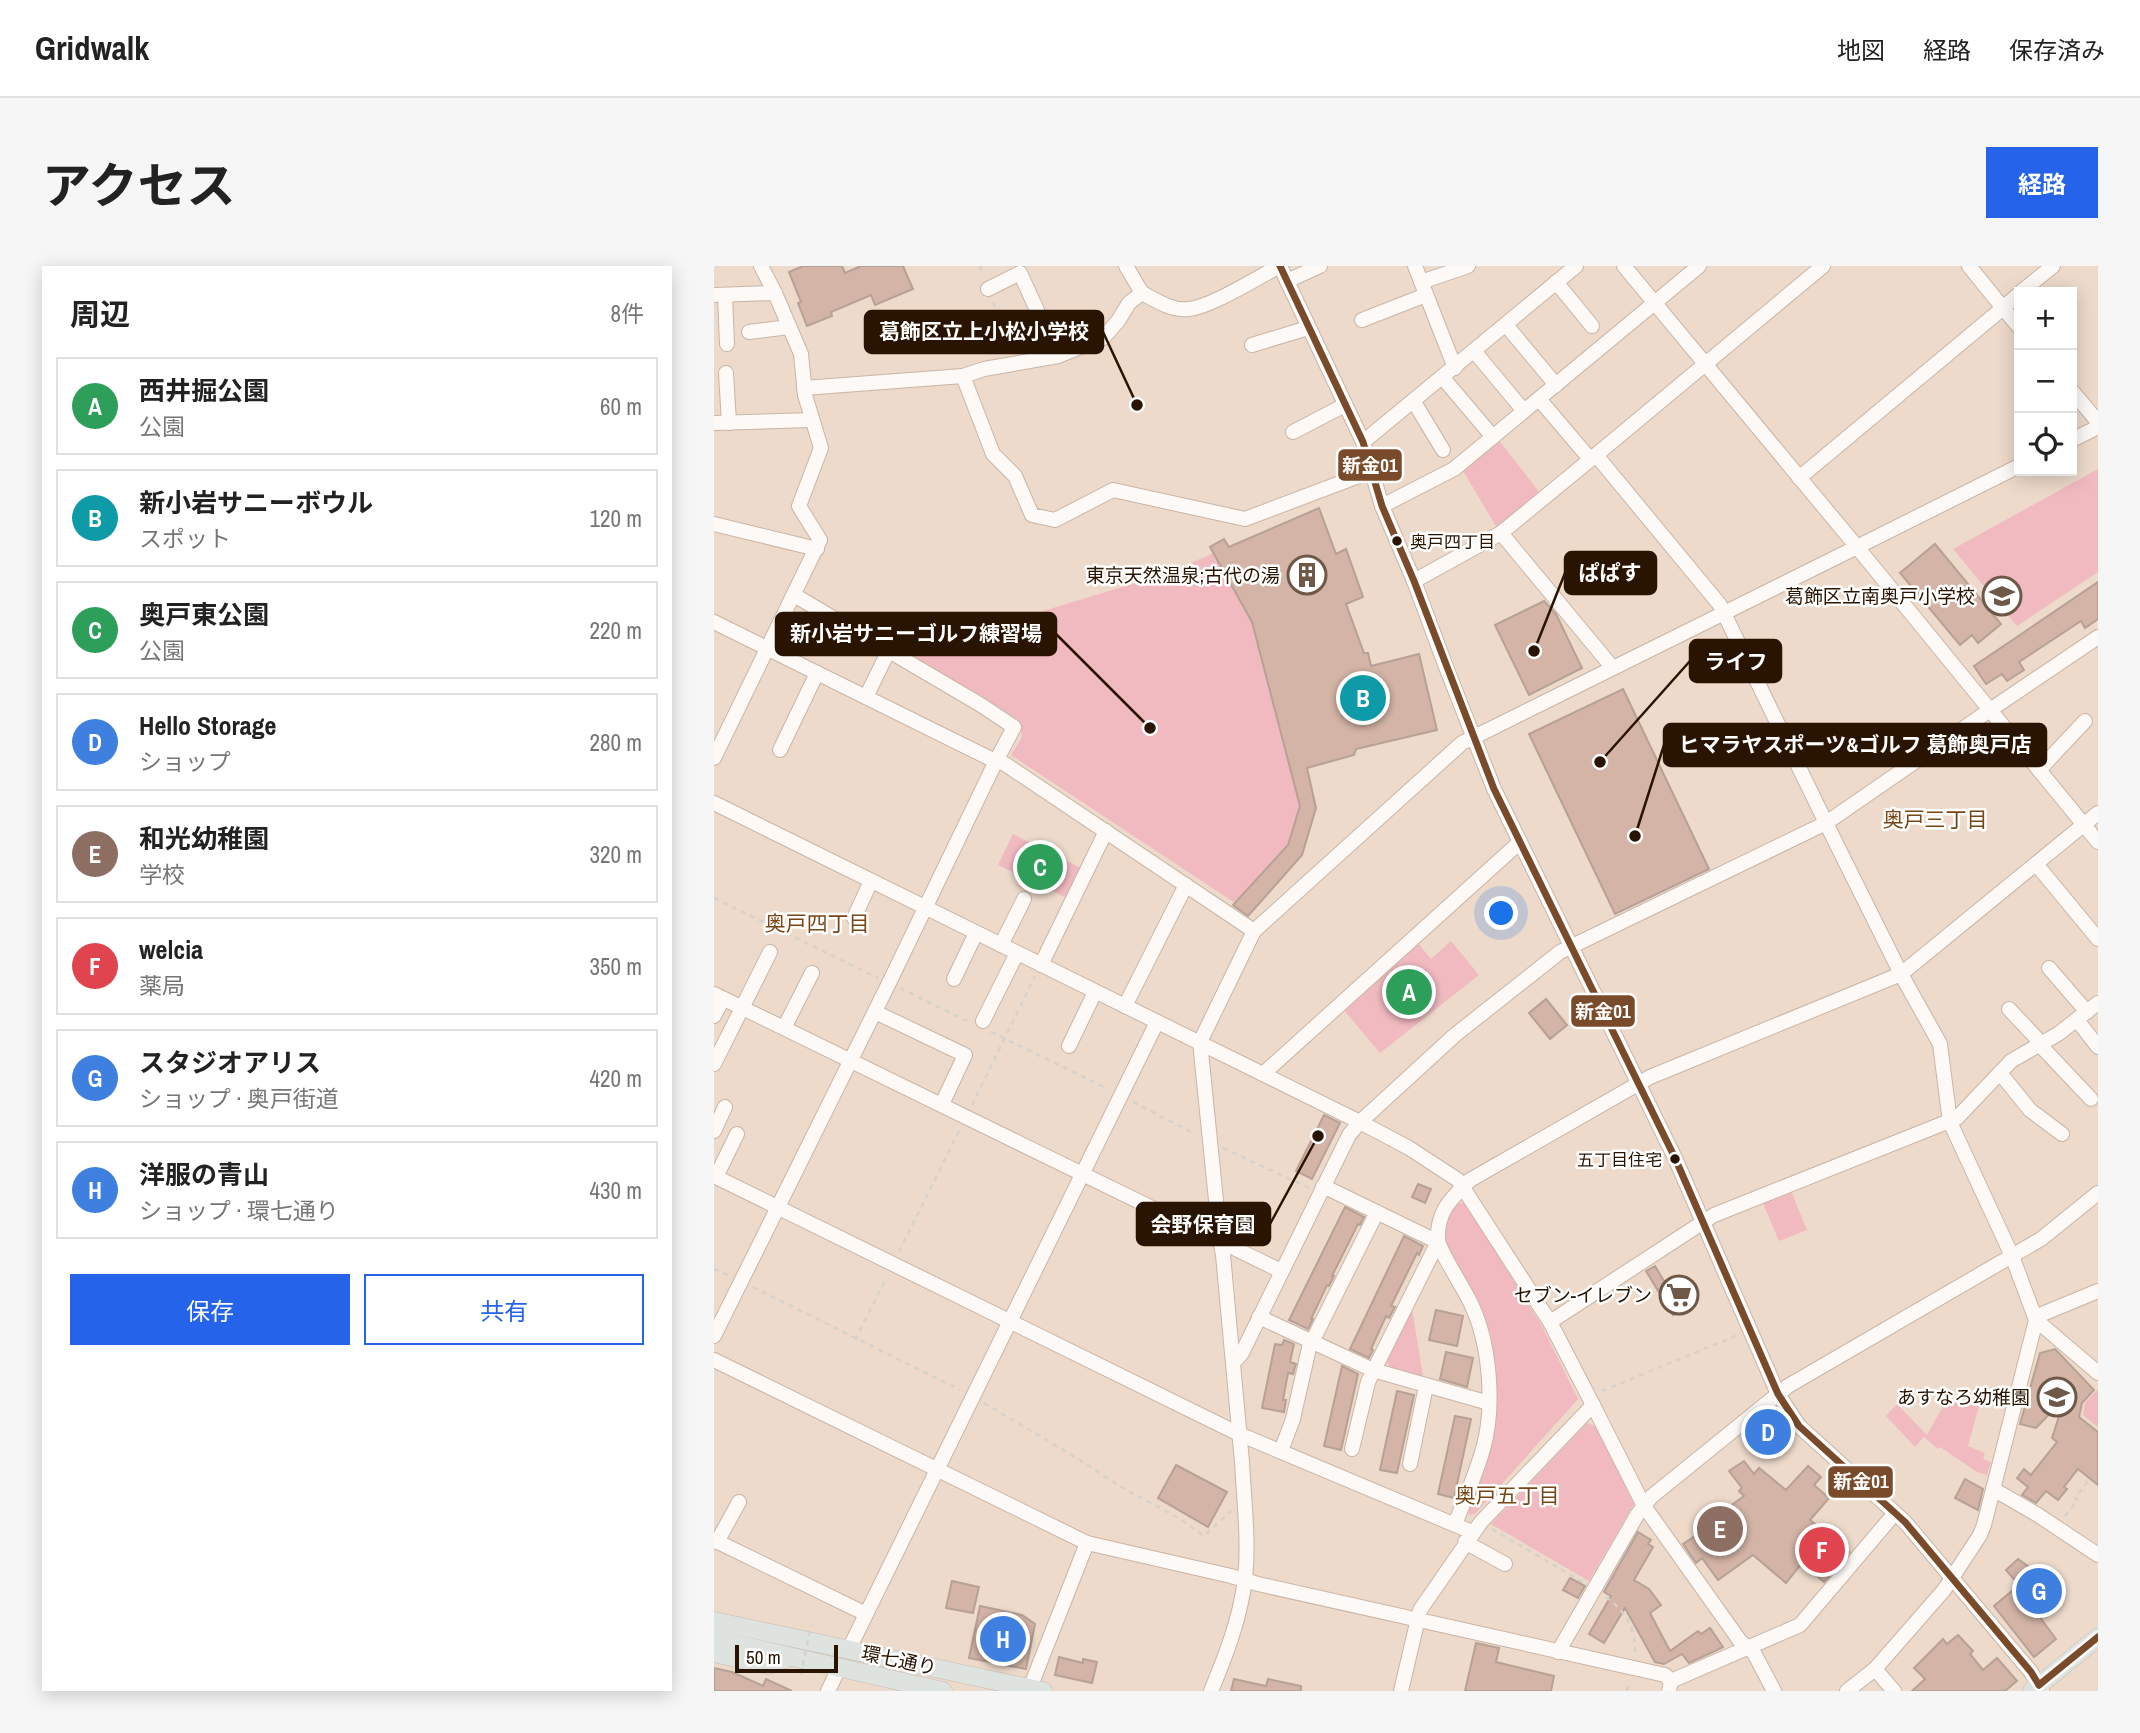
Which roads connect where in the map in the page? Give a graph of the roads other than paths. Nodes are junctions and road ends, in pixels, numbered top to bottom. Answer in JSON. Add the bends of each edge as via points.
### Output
{"nodes":[{"id":1,"x":761,"y":266,"type":"edge"},
{"id":2,"x":1280,"y":266,"type":"edge"},
{"id":3,"x":1320,"y":266,"type":"edge"},
{"id":4,"x":1415,"y":266,"type":"edge"},
{"id":5,"x":1468,"y":266,"type":"edge"},
{"id":6,"x":1576,"y":266,"type":"edge"},
{"id":7,"x":1624,"y":266,"type":"edge"},
{"id":8,"x":1699,"y":266,"type":"edge"},
{"id":9,"x":1823,"y":266,"type":"edge"},
{"id":10,"x":1969,"y":266,"type":"edge"},
{"id":11,"x":2053,"y":266,"type":"edge"},
{"id":12,"x":1126,"y":267,"type":"edge"},
{"id":13,"x":1287,"y":281,"type":"junction"},
{"id":14,"x":1556,"y":282,"type":"junction"},
{"id":15,"x":2027,"y":287,"type":"edge"},
{"id":16,"x":1424,"y":288,"type":"junction"},
{"id":17,"x":988,"y":289,"type":"road end"},
{"id":18,"x":775,"y":293,"type":"junction"},
{"id":19,"x":1142,"y":293,"type":"junction"},
{"id":20,"x":720,"y":295,"type":"edge"},
{"id":21,"x":2014,"y":298,"type":"edge"},
{"id":22,"x":1655,"y":303,"type":"junction"},
{"id":23,"x":2003,"y":307,"type":"junction"},
{"id":24,"x":1362,"y":320,"type":"dead end"},
{"id":25,"x":2014,"y":321,"type":"edge"},
{"id":26,"x":1506,"y":325,"type":"junction"},
{"id":27,"x":1592,"y":326,"type":"dead end"},
{"id":28,"x":789,"y":327,"type":"junction"},
{"id":29,"x":1308,"y":328,"type":"junction"},
{"id":30,"x":749,"y":332,"type":"dead end"},
{"id":31,"x":727,"y":344,"type":"dead end"},
{"id":32,"x":1252,"y":345,"type":"dead end"},
{"id":33,"x":1474,"y":351,"type":"junction"},
{"id":34,"x":1058,"y":356,"type":"junction"},
{"id":35,"x":1705,"y":364,"type":"junction"},
{"id":36,"x":1455,"y":368,"type":"junction"},
{"id":37,"x":726,"y":373,"type":"dead end"},
{"id":38,"x":963,"y":376,"type":"junction"},
{"id":39,"x":1443,"y":378,"type":"junction"},
{"id":40,"x":1556,"y":385,"type":"junction"},
{"id":41,"x":804,"y":388,"type":"junction"},
{"id":42,"x":2077,"y":398,"type":"edge"},
{"id":43,"x":1539,"y":399,"type":"junction"},
{"id":44,"x":1414,"y":402,"type":"junction"},
{"id":45,"x":1345,"y":405,"type":"junction"},
{"id":46,"x":1524,"y":411,"type":"junction"},
{"id":47,"x":812,"y":420,"type":"junction"},
{"id":48,"x":729,"y":423,"type":"junction"},
{"id":49,"x":714,"y":424,"type":"edge"},
{"id":50,"x":2098,"y":425,"type":"edge"},
{"id":51,"x":1293,"y":432,"type":"dead end"},
{"id":52,"x":1493,"y":437,"type":"junction"},
{"id":53,"x":2077,"y":437,"type":"edge"},
{"id":54,"x":1363,"y":442,"type":"junction"},
{"id":55,"x":1443,"y":450,"type":"dead end"},
{"id":56,"x":1593,"y":457,"type":"junction"},
{"id":57,"x":2014,"y":468,"type":"edge"},
{"id":58,"x":1372,"y":471,"type":"junction"},
{"id":59,"x":1799,"y":478,"type":"junction"},
{"id":60,"x":1382,"y":506,"type":"junction"},
{"id":61,"x":714,"y":524,"type":"edge"},
{"id":62,"x":1502,"y":533,"type":"junction"},
{"id":63,"x":1857,"y":547,"type":"junction"},
{"id":64,"x":817,"y":549,"type":"junction"},
{"id":65,"x":1414,"y":581,"type":"junction"},
{"id":66,"x":794,"y":595,"type":"junction"},
{"id":67,"x":1725,"y":613,"type":"junction"},
{"id":68,"x":714,"y":622,"type":"edge"},
{"id":69,"x":2098,"y":638,"type":"edge"},
{"id":70,"x":768,"y":648,"type":"junction"},
{"id":71,"x":889,"y":650,"type":"junction"},
{"id":72,"x":1612,"y":667,"type":"junction"},
{"id":73,"x":817,"y":673,"type":"junction"},
{"id":74,"x":866,"y":697,"type":"junction"},
{"id":75,"x":1990,"y":710,"type":"junction"},
{"id":76,"x":2085,"y":721,"type":"dead end"},
{"id":77,"x":1472,"y":736,"type":"junction"},
{"id":78,"x":780,"y":750,"type":"dead end"},
{"id":79,"x":714,"y":758,"type":"edge"},
{"id":80,"x":996,"y":761,"type":"junction"},
{"id":81,"x":2039,"y":770,"type":"junction"},
{"id":82,"x":714,"y":803,"type":"edge"},
{"id":83,"x":2098,"y":813,"type":"edge"},
{"id":84,"x":1826,"y":823,"type":"junction"},
{"id":85,"x":2084,"y":825,"type":"junction"},
{"id":86,"x":1106,"y":831,"type":"junction"},
{"id":87,"x":1520,"y":842,"type":"junction"},
{"id":88,"x":2098,"y":842,"type":"edge"},
{"id":89,"x":2036,"y":864,"type":"junction"},
{"id":90,"x":871,"y":881,"type":"junction"},
{"id":91,"x":1186,"y":885,"type":"junction"},
{"id":92,"x":1024,"y":899,"type":"dead end"},
{"id":93,"x":925,"y":907,"type":"junction"},
{"id":94,"x":854,"y":918,"type":"dead end"},
{"id":95,"x":1254,"y":931,"type":"junction"},
{"id":96,"x":976,"y":933,"type":"junction"},
{"id":97,"x":2098,"y":939,"type":"edge"},
{"id":98,"x":1001,"y":945,"type":"junction"},
{"id":99,"x":1571,"y":946,"type":"junction"},
{"id":100,"x":770,"y":952,"type":"dead end"},
{"id":101,"x":1017,"y":953,"type":"junction"},
{"id":102,"x":1041,"y":965,"type":"junction"},
{"id":103,"x":2053,"y":969,"type":"dead end"},
{"id":104,"x":812,"y":973,"type":"dead end"},
{"id":105,"x":1901,"y":974,"type":"junction"},
{"id":106,"x":954,"y":979,"type":"dead end"},
{"id":107,"x":1095,"y":992,"type":"junction"},
{"id":108,"x":718,"y":997,"type":"edge"},
{"id":109,"x":1125,"y":1006,"type":"junction"},
{"id":110,"x":743,"y":1008,"type":"junction"},
{"id":111,"x":2009,"y":1009,"type":"dead end"},
{"id":112,"x":875,"y":1012,"type":"junction"},
{"id":113,"x":2087,"y":1012,"type":"edge"},
{"id":114,"x":714,"y":1017,"type":"edge"},
{"id":115,"x":1157,"y":1022,"type":"junction"},
{"id":116,"x":981,"y":1025,"type":"road end"},
{"id":117,"x":784,"y":1028,"type":"junction"},
{"id":118,"x":1199,"y":1042,"type":"junction"},
{"id":119,"x":2041,"y":1044,"type":"junction"},
{"id":120,"x":1069,"y":1046,"type":"dead end"},
{"id":121,"x":2098,"y":1047,"type":"edge"},
{"id":122,"x":850,"y":1060,"type":"junction"},
{"id":123,"x":714,"y":1065,"type":"edge"},
{"id":124,"x":2000,"y":1073,"type":"junction"},
{"id":125,"x":1263,"y":1074,"type":"junction"},
{"id":126,"x":1639,"y":1084,"type":"junction"},
{"id":127,"x":2091,"y":1099,"type":"dead end"},
{"id":128,"x":942,"y":1104,"type":"junction"},
{"id":129,"x":725,"y":1107,"type":"dead end"},
{"id":130,"x":1360,"y":1122,"type":"junction"},
{"id":131,"x":1950,"y":1122,"type":"junction"},
{"id":132,"x":714,"y":1131,"type":"edge"},
{"id":133,"x":737,"y":1134,"type":"dead end"},
{"id":134,"x":2062,"y":1134,"type":"dead end"},
{"id":135,"x":1082,"y":1173,"type":"junction"},
{"id":136,"x":715,"y":1177,"type":"edge"},
{"id":137,"x":1463,"y":1187,"type":"junction"},
{"id":138,"x":1322,"y":1189,"type":"junction"},
{"id":139,"x":2098,"y":1193,"type":"edge"},
{"id":140,"x":778,"y":1208,"type":"junction"},
{"id":141,"x":1377,"y":1212,"type":"junction"},
{"id":142,"x":1703,"y":1221,"type":"junction"},
{"id":143,"x":1220,"y":1240,"type":"junction"},
{"id":144,"x":1438,"y":1241,"type":"junction"},
{"id":145,"x":2012,"y":1256,"type":"junction"},
{"id":146,"x":1281,"y":1271,"type":"junction"},
{"id":147,"x":2098,"y":1291,"type":"edge"},
{"id":148,"x":1259,"y":1317,"type":"junction"},
{"id":149,"x":2036,"y":1319,"type":"junction"},
{"id":150,"x":1009,"y":1322,"type":"junction"},
{"id":151,"x":1550,"y":1322,"type":"junction"},
{"id":152,"x":714,"y":1336,"type":"edge"},
{"id":153,"x":1313,"y":1342,"type":"junction"},
{"id":154,"x":714,"y":1360,"type":"edge"},
{"id":155,"x":1233,"y":1363,"type":"junction"},
{"id":156,"x":1373,"y":1370,"type":"junction"},
{"id":157,"x":2098,"y":1373,"type":"edge"},
{"id":158,"x":1426,"y":1386,"type":"junction"},
{"id":159,"x":1778,"y":1394,"type":"junction"},
{"id":160,"x":1591,"y":1401,"type":"junction"},
{"id":161,"x":1489,"y":1403,"type":"junction"},
{"id":162,"x":1240,"y":1434,"type":"junction"},
{"id":163,"x":1352,"y":1449,"type":"dead end"},
{"id":164,"x":1281,"y":1451,"type":"junction"},
{"id":165,"x":1409,"y":1464,"type":"dead end"},
{"id":166,"x":937,"y":1469,"type":"junction"},
{"id":167,"x":1993,"y":1489,"type":"junction"},
{"id":168,"x":739,"y":1502,"type":"dead end"},
{"id":169,"x":1644,"y":1506,"type":"junction"},
{"id":170,"x":1895,"y":1513,"type":"junction"},
{"id":171,"x":1455,"y":1524,"type":"junction"},
{"id":172,"x":1469,"y":1537,"type":"junction"},
{"id":173,"x":715,"y":1541,"type":"edge"},
{"id":174,"x":1087,"y":1543,"type":"junction"},
{"id":175,"x":2098,"y":1555,"type":"edge"},
{"id":176,"x":1505,"y":1564,"type":"dead end"},
{"id":177,"x":1951,"y":1578,"type":"junction"},
{"id":178,"x":1245,"y":1580,"type":"junction"},
{"id":179,"x":714,"y":1609,"type":"edge"},
{"id":180,"x":866,"y":1614,"type":"junction"},
{"id":181,"x":1417,"y":1620,"type":"junction"},
{"id":182,"x":714,"y":1621,"type":"edge"},
{"id":183,"x":2098,"y":1637,"type":"edge"},
{"id":184,"x":793,"y":1638,"type":"junction"},
{"id":185,"x":714,"y":1639,"type":"edge"},
{"id":186,"x":849,"y":1649,"type":"junction"},
{"id":187,"x":1748,"y":1649,"type":"junction"},
{"id":188,"x":1558,"y":1652,"type":"junction"},
{"id":189,"x":714,"y":1653,"type":"edge"},
{"id":190,"x":790,"y":1657,"type":"junction"},
{"id":191,"x":839,"y":1668,"type":"junction"},
{"id":192,"x":1875,"y":1669,"type":"junction"},
{"id":193,"x":1670,"y":1686,"type":"edge"},
{"id":194,"x":2038,"y":1689,"type":"edge"},
{"id":195,"x":1036,"y":1690,"type":"edge"},
{"id":196,"x":828,"y":1691,"type":"edge"},
{"id":197,"x":943,"y":1691,"type":"edge"},
{"id":198,"x":1210,"y":1691,"type":"edge"},
{"id":199,"x":1401,"y":1691,"type":"edge"},
{"id":200,"x":1774,"y":1691,"type":"edge"},
{"id":201,"x":1847,"y":1691,"type":"edge"},
{"id":202,"x":1894,"y":1691,"type":"edge"}],
"edges":[{"from":1,"to":18,"type":"street"},
{"from":2,"to":13,"type":"street"},
{"from":2,"to":19,"type":"street","via":[[1188,310],[1168,307]]},
{"from":3,"to":13,"type":"street"},
{"from":4,"to":16,"type":"street"},
{"from":5,"to":16,"type":"street"},
{"from":6,"to":14,"type":"street"},
{"from":7,"to":22,"type":"street"},
{"from":8,"to":22,"type":"street"},
{"from":9,"to":35,"type":"street"},
{"from":10,"to":23,"type":"street"},
{"from":11,"to":15,"type":"street"},
{"from":12,"to":19,"type":"street"},
{"from":13,"to":29,"type":"street"},
{"from":14,"to":26,"type":"street"},
{"from":14,"to":27,"type":"street"},
{"from":16,"to":24,"type":"street"},
{"from":16,"to":36,"type":"street"},
{"from":17,"to":34,"type":"street","via":[[1020,273]]},
{"from":18,"to":20,"type":"street"},
{"from":18,"to":28,"type":"street"},
{"from":19,"to":34,"type":"street","via":[[1103,338]]},
{"from":20,"to":31,"type":"street"},
{"from":21,"to":23,"type":"street"},
{"from":22,"to":35,"type":"street"},
{"from":22,"to":40,"type":"street"},
{"from":23,"to":25,"type":"street"},
{"from":23,"to":59,"type":"street"},
{"from":26,"to":33,"type":"street"},
{"from":26,"to":40,"type":"street"},
{"from":28,"to":30,"type":"street"},
{"from":28,"to":41,"type":"street","via":[[801,354]]},
{"from":29,"to":32,"type":"street"},
{"from":29,"to":45,"type":"street"},
{"from":33,"to":36,"type":"street"},
{"from":33,"to":46,"type":"street"},
{"from":34,"to":38,"type":"street"},
{"from":35,"to":56,"type":"street"},
{"from":35,"to":59,"type":"street"},
{"from":36,"to":39,"type":"street"},
{"from":37,"to":48,"type":"street"},
{"from":38,"to":41,"type":"street"},
{"from":38,"to":58,"type":"street","via":[[993,454],[1015,476],[1032,515],[1055,520],[1114,490],[1245,519]]},
{"from":39,"to":44,"type":"street"},
{"from":39,"to":52,"type":"street"},
{"from":40,"to":43,"type":"street"},
{"from":41,"to":47,"type":"street"},
{"from":42,"to":50,"type":"street"},
{"from":43,"to":46,"type":"street"},
{"from":43,"to":56,"type":"street"},
{"from":44,"to":54,"type":"street"},
{"from":44,"to":55,"type":"street"},
{"from":45,"to":51,"type":"street"},
{"from":45,"to":54,"type":"street"},
{"from":46,"to":52,"type":"street"},
{"from":47,"to":48,"type":"street"},
{"from":47,"to":64,"type":"street","via":[[821,449],[799,506],[820,540]]},
{"from":48,"to":49,"type":"street"},
{"from":50,"to":53,"type":"street"},
{"from":52,"to":60,"type":"street","via":[[1454,470]]},
{"from":54,"to":58,"type":"street"},
{"from":56,"to":62,"type":"street"},
{"from":56,"to":67,"type":"street"},
{"from":57,"to":63,"type":"street"},
{"from":58,"to":60,"type":"street"},
{"from":59,"to":63,"type":"street"},
{"from":60,"to":65,"type":"street"},
{"from":61,"to":64,"type":"street"},
{"from":62,"to":65,"type":"street"},
{"from":62,"to":72,"type":"street"},
{"from":63,"to":67,"type":"street"},
{"from":63,"to":75,"type":"street"},
{"from":64,"to":66,"type":"street"},
{"from":65,"to":77,"type":"street"},
{"from":66,"to":70,"type":"street"},
{"from":66,"to":71,"type":"street"},
{"from":67,"to":72,"type":"street"},
{"from":67,"to":84,"type":"street"},
{"from":68,"to":70,"type":"street"},
{"from":69,"to":75,"type":"street"},
{"from":70,"to":73,"type":"street"},
{"from":70,"to":79,"type":"street"},
{"from":71,"to":74,"type":"street"},
{"from":71,"to":80,"type":"street","via":[[1014,727]]},
{"from":72,"to":77,"type":"street"},
{"from":73,"to":74,"type":"street"},
{"from":73,"to":78,"type":"street"},
{"from":74,"to":80,"type":"street"},
{"from":75,"to":81,"type":"street"},
{"from":75,"to":84,"type":"street"},
{"from":76,"to":81,"type":"street"},
{"from":77,"to":87,"type":"street"},
{"from":77,"to":95,"type":"street"},
{"from":80,"to":86,"type":"street"},
{"from":80,"to":93,"type":"street"},
{"from":81,"to":85,"type":"street"},
{"from":82,"to":90,"type":"street"},
{"from":83,"to":85,"type":"street"},
{"from":84,"to":99,"type":"street"},
{"from":84,"to":105,"type":"street"},
{"from":85,"to":88,"type":"street"},
{"from":85,"to":89,"type":"street"},
{"from":86,"to":91,"type":"street"},
{"from":86,"to":102,"type":"street"},
{"from":87,"to":99,"type":"street"},
{"from":87,"to":125,"type":"street"},
{"from":89,"to":97,"type":"street"},
{"from":89,"to":105,"type":"street"},
{"from":90,"to":93,"type":"street"},
{"from":90,"to":94,"type":"street"},
{"from":91,"to":95,"type":"street"},
{"from":91,"to":109,"type":"street"},
{"from":92,"to":98,"type":"street"},
{"from":93,"to":96,"type":"street"},
{"from":93,"to":112,"type":"street"},
{"from":95,"to":118,"type":"street"},
{"from":96,"to":98,"type":"street"},
{"from":96,"to":106,"type":"street"},
{"from":98,"to":101,"type":"street"},
{"from":99,"to":126,"type":"street"},
{"from":99,"to":130,"type":"street","via":[[1455,1035]]},
{"from":100,"to":110,"type":"street"},
{"from":101,"to":102,"type":"street"},
{"from":101,"to":116,"type":"street"},
{"from":102,"to":107,"type":"street"},
{"from":103,"to":113,"type":"street"},
{"from":104,"to":117,"type":"street"},
{"from":105,"to":126,"type":"street"},
{"from":105,"to":131,"type":"street","via":[[1940,1044]]},
{"from":107,"to":109,"type":"street"},
{"from":107,"to":120,"type":"street"},
{"from":108,"to":110,"type":"street"},
{"from":108,"to":114,"type":"street"},
{"from":109,"to":115,"type":"street"},
{"from":110,"to":117,"type":"street"},
{"from":110,"to":123,"type":"street"},
{"from":111,"to":119,"type":"street"},
{"from":112,"to":122,"type":"street"},
{"from":112,"to":128,"type":"street","via":[[965,1055]]},
{"from":113,"to":119,"type":"street"},
{"from":113,"to":121,"type":"street"},
{"from":115,"to":118,"type":"street"},
{"from":115,"to":135,"type":"street"},
{"from":117,"to":122,"type":"street"},
{"from":118,"to":125,"type":"street"},
{"from":118,"to":143,"type":"street"},
{"from":119,"to":124,"type":"street"},
{"from":119,"to":127,"type":"street"},
{"from":122,"to":128,"type":"street"},
{"from":122,"to":140,"type":"street"},
{"from":124,"to":131,"type":"street"},
{"from":124,"to":134,"type":"street","via":[[2029,1110]]},
{"from":125,"to":130,"type":"street"},
{"from":126,"to":137,"type":"street"},
{"from":126,"to":142,"type":"street"},
{"from":128,"to":135,"type":"street"},
{"from":129,"to":132,"type":"street"},
{"from":130,"to":137,"type":"street","via":[[1409,1148]]},
{"from":130,"to":138,"type":"street"},
{"from":131,"to":142,"type":"street"},
{"from":131,"to":145,"type":"street"},
{"from":133,"to":136,"type":"street"},
{"from":135,"to":143,"type":"street"},
{"from":135,"to":150,"type":"street"},
{"from":136,"to":140,"type":"street"},
{"from":137,"to":144,"type":"street","via":[[1446,1204]]},
{"from":137,"to":151,"type":"street"},
{"from":138,"to":141,"type":"street"},
{"from":138,"to":146,"type":"street"},
{"from":139,"to":145,"type":"street"},
{"from":140,"to":150,"type":"street"},
{"from":140,"to":152,"type":"street"},
{"from":141,"to":144,"type":"street"},
{"from":141,"to":153,"type":"street"},
{"from":142,"to":151,"type":"street"},
{"from":142,"to":159,"type":"street"},
{"from":143,"to":146,"type":"street"},
{"from":143,"to":155,"type":"street"},
{"from":144,"to":156,"type":"street"},
{"from":144,"to":161,"type":"street","via":[[1471,1302],[1483,1336]]},
{"from":145,"to":149,"type":"street"},
{"from":145,"to":159,"type":"street"},
{"from":146,"to":148,"type":"street"},
{"from":147,"to":149,"type":"street"},
{"from":148,"to":153,"type":"street"},
{"from":148,"to":155,"type":"street"},
{"from":149,"to":157,"type":"street"},
{"from":149,"to":167,"type":"street"},
{"from":150,"to":162,"type":"street"},
{"from":150,"to":166,"type":"street"},
{"from":151,"to":160,"type":"street"},
{"from":153,"to":156,"type":"street"},
{"from":153,"to":164,"type":"street"},
{"from":154,"to":166,"type":"street"},
{"from":155,"to":162,"type":"street"},
{"from":156,"to":158,"type":"street"},
{"from":156,"to":163,"type":"street"},
{"from":158,"to":161,"type":"street"},
{"from":158,"to":165,"type":"street"},
{"from":159,"to":169,"type":"street"},
{"from":159,"to":170,"type":"street","via":[[1798,1426]]},
{"from":160,"to":169,"type":"street"},
{"from":160,"to":172,"type":"street"},
{"from":161,"to":171,"type":"street","via":[[1484,1447]]},
{"from":162,"to":164,"type":"street"},
{"from":162,"to":178,"type":"street"},
{"from":164,"to":171,"type":"street"},
{"from":166,"to":174,"type":"street"},
{"from":166,"to":180,"type":"street"},
{"from":167,"to":175,"type":"street"},
{"from":167,"to":177,"type":"street","via":[[1980,1535]]},
{"from":168,"to":173,"type":"street"},
{"from":169,"to":187,"type":"street"},
{"from":169,"to":188,"type":"street"},
{"from":170,"to":177,"type":"street"},
{"from":170,"to":187,"type":"street","via":[[1800,1625]]},
{"from":171,"to":172,"type":"street"},
{"from":172,"to":176,"type":"street"},
{"from":172,"to":181,"type":"street"},
{"from":173,"to":180,"type":"street"},
{"from":174,"to":178,"type":"street"},
{"from":174,"to":195,"type":"street"},
{"from":177,"to":192,"type":"street"},
{"from":177,"to":194,"type":"street","via":[[2031,1672]]},
{"from":178,"to":181,"type":"street"},
{"from":178,"to":198,"type":"street","via":[[1233,1632]]},
{"from":179,"to":184,"type":"main road","via":[[776,1623]]},
{"from":180,"to":186,"type":"street"},
{"from":181,"to":188,"type":"street"},
{"from":181,"to":199,"type":"street"},
{"from":182,"to":184,"type":"main road","name":"環七通り"},
{"from":183,"to":194,"type":"main road"},
{"from":184,"to":186,"type":"main road","name":"環七通り"},
{"from":185,"to":190,"type":"main road","name":"環七通り"},
{"from":186,"to":195,"type":"main road","name":"環七通り"},
{"from":187,"to":193,"type":"street"},
{"from":187,"to":200,"type":"street"},
{"from":188,"to":193,"type":"street","via":[[1665,1675]]},
{"from":189,"to":190,"type":"main road","via":[[768,1665]]},
{"from":190,"to":191,"type":"main road","name":"環七通り"},
{"from":191,"to":196,"type":"street"},
{"from":191,"to":197,"type":"main road","name":"環七通り"},
{"from":192,"to":201,"type":"street"},
{"from":192,"to":202,"type":"street"}]}
